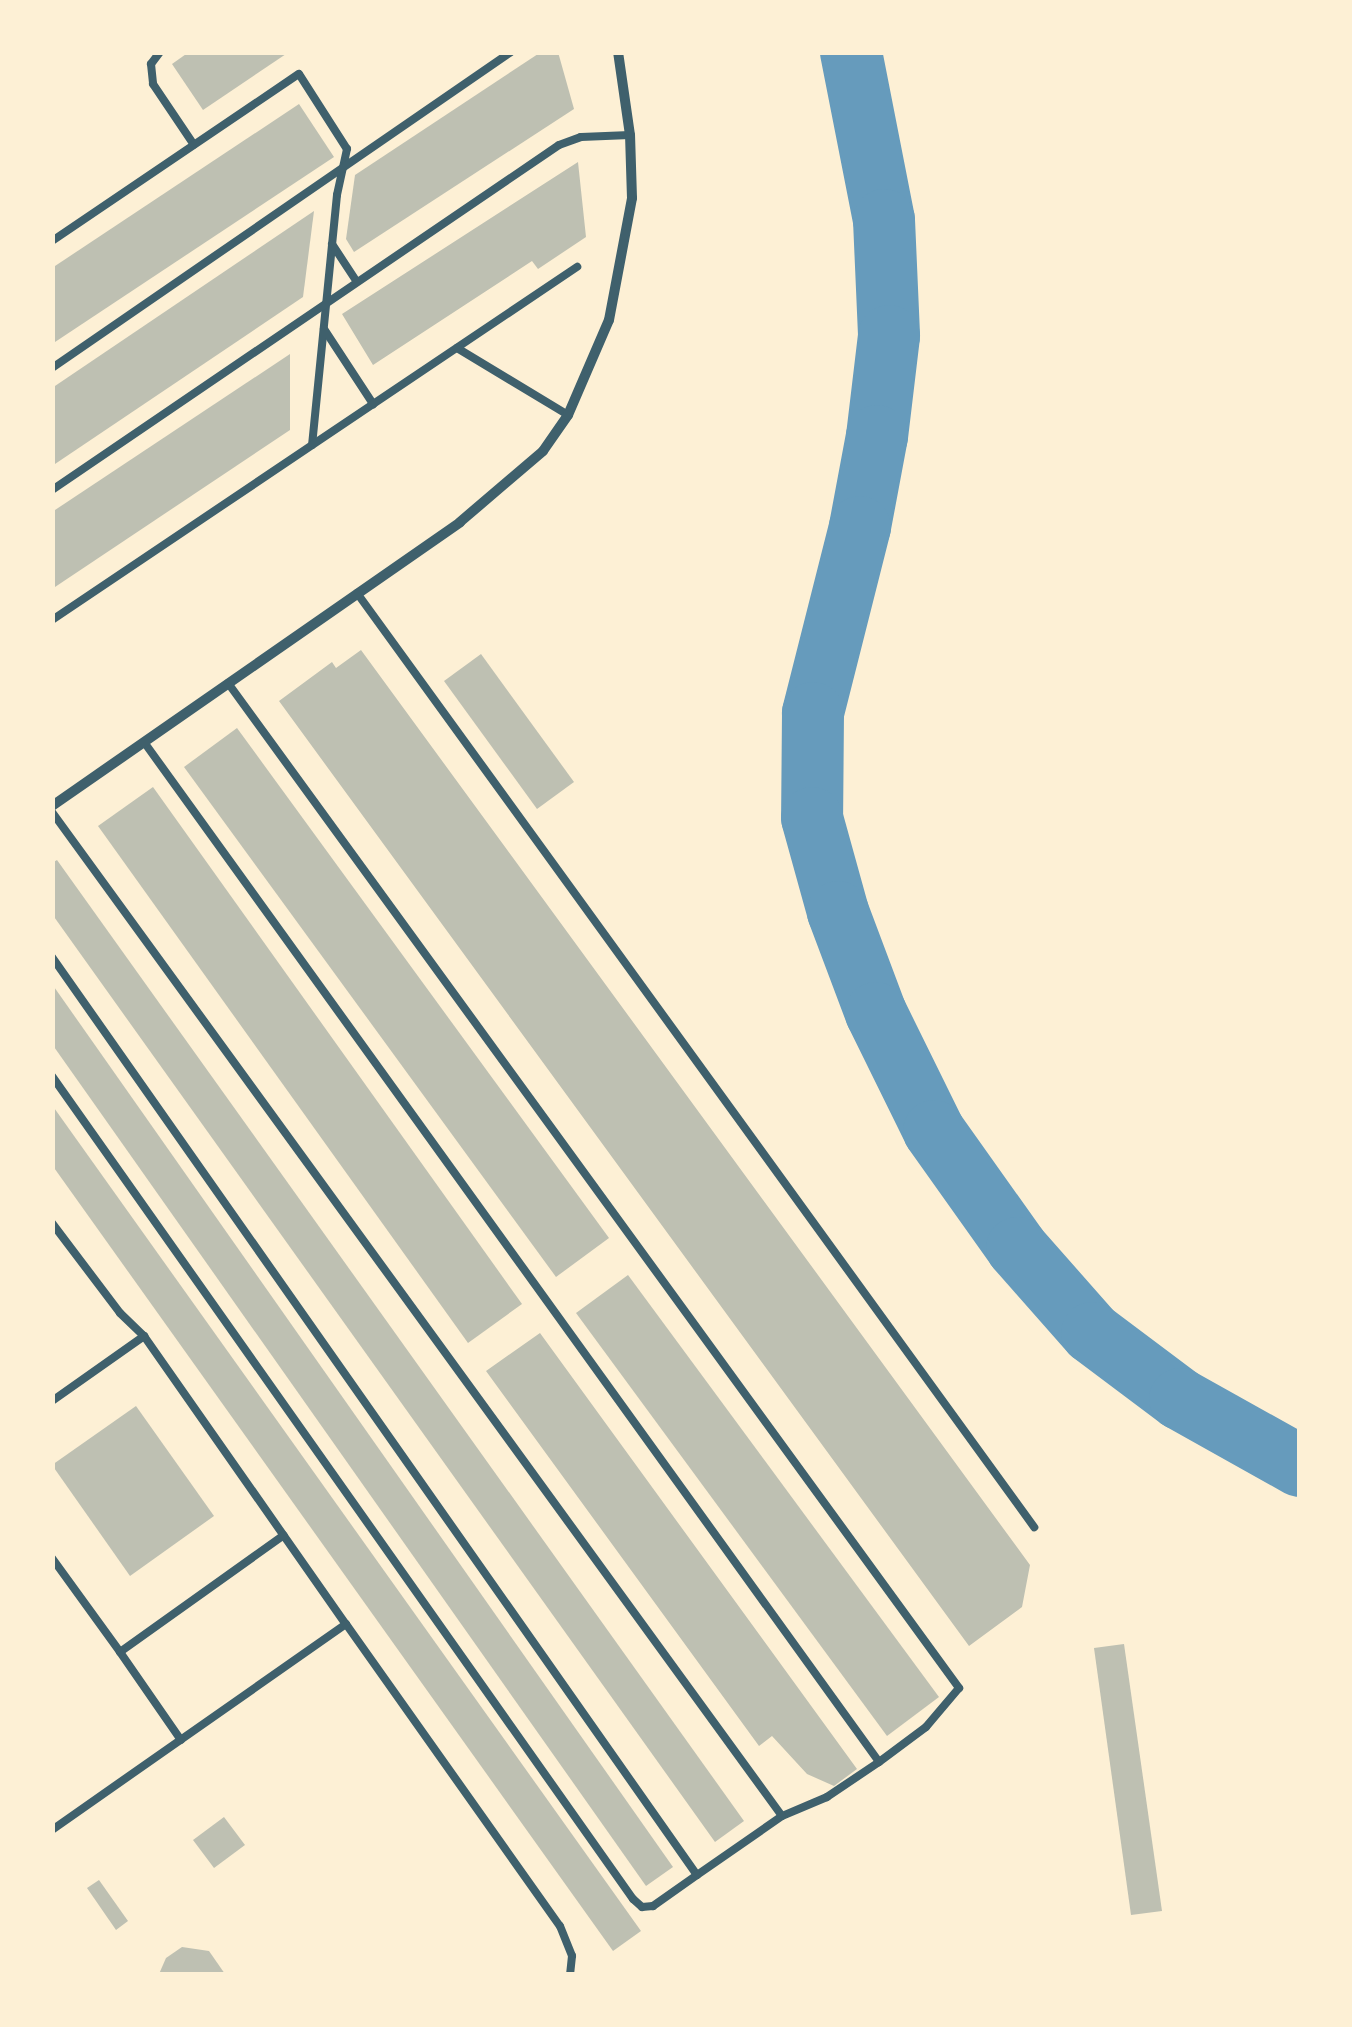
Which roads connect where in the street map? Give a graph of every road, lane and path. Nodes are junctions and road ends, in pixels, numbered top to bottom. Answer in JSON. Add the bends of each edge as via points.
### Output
{"nodes":[{"id":1,"x":160,"y":52,"type":"edge"},
{"id":2,"x":511,"y":52,"type":"edge"},
{"id":3,"x":618,"y":52,"type":"edge"},
{"id":4,"x":630,"y":135,"type":"junction"},
{"id":5,"x":194,"y":145,"type":"junction"},
{"id":6,"x":343,"y":168,"type":"junction"},
{"id":7,"x":52,"y":241,"type":"edge"},
{"id":8,"x":332,"y":244,"type":"junction"},
{"id":9,"x":577,"y":267,"type":"dead end"},
{"id":10,"x":357,"y":282,"type":"junction"},
{"id":11,"x":326,"y":303,"type":"junction"},
{"id":12,"x":324,"y":328,"type":"junction"},
{"id":13,"x":457,"y":348,"type":"junction"},
{"id":14,"x":52,"y":368,"type":"edge"},
{"id":15,"x":373,"y":404,"type":"junction"},
{"id":16,"x":568,"y":414,"type":"junction"},
{"id":17,"x":312,"y":446,"type":"junction"},
{"id":18,"x":52,"y":490,"type":"edge"},
{"id":19,"x":357,"y":593,"type":"junction"},
{"id":20,"x":52,"y":620,"type":"edge"},
{"id":21,"x":228,"y":683,"type":"junction"},
{"id":22,"x":144,"y":742,"type":"junction"},
{"id":23,"x":52,"y":809,"type":"edge"},
{"id":24,"x":52,"y":956,"type":"edge"},
{"id":25,"x":52,"y":1076,"type":"edge"},
{"id":26,"x":54,"y":1227,"type":"edge"},
{"id":27,"x":144,"y":1336,"type":"junction"},
{"id":28,"x":52,"y":1401,"type":"edge"},
{"id":29,"x":1034,"y":1527,"type":"dead end"},
{"id":30,"x":284,"y":1535,"type":"junction"},
{"id":31,"x":52,"y":1558,"type":"edge"},
{"id":32,"x":346,"y":1624,"type":"junction"},
{"id":33,"x":120,"y":1652,"type":"junction"},
{"id":34,"x":181,"y":1740,"type":"junction"},
{"id":35,"x":879,"y":1762,"type":"junction"},
{"id":36,"x":782,"y":1816,"type":"junction"},
{"id":37,"x":52,"y":1830,"type":"edge"},
{"id":38,"x":697,"y":1875,"type":"junction"},
{"id":39,"x":570,"y":1974,"type":"edge"}],
"edges":[{"from":1,"to":5,"type":"lane","via":[[150,64],[154,84]]},
{"from":2,"to":6,"type":"lane"},
{"from":3,"to":4,"type":"street"},
{"from":4,"to":10,"type":"lane","via":[[558,145]]},
{"from":4,"to":16,"type":"street","via":[[632,198],[609,320]]},
{"from":5,"to":6,"type":"lane","via":[[299,74],[344,142]]},
{"from":5,"to":7,"type":"lane"},
{"from":6,"to":8,"type":"lane"},
{"from":6,"to":14,"type":"lane"},
{"from":8,"to":10,"type":"lane"},
{"from":8,"to":11,"type":"lane"},
{"from":9,"to":13,"type":"lane"},
{"from":10,"to":11,"type":"lane"},
{"from":11,"to":12,"type":"lane"},
{"from":11,"to":18,"type":"lane"},
{"from":12,"to":15,"type":"lane"},
{"from":12,"to":17,"type":"lane"},
{"from":13,"to":15,"type":"lane"},
{"from":13,"to":16,"type":"lane"},
{"from":15,"to":17,"type":"lane"},
{"from":16,"to":19,"type":"street","via":[[544,451],[505,486]]},
{"from":17,"to":20,"type":"lane"},
{"from":19,"to":21,"type":"street"},
{"from":19,"to":29,"type":"lane"},
{"from":21,"to":22,"type":"street"},
{"from":21,"to":35,"type":"lane","via":[[959,1688],[926,1728]]},
{"from":22,"to":23,"type":"street"},
{"from":22,"to":35,"type":"lane"},
{"from":23,"to":36,"type":"lane"},
{"from":24,"to":38,"type":"lane"},
{"from":25,"to":38,"type":"lane","via":[[633,1899],[653,1906]]},
{"from":26,"to":27,"type":"lane"},
{"from":27,"to":28,"type":"lane"},
{"from":27,"to":30,"type":"lane"},
{"from":30,"to":32,"type":"lane"},
{"from":30,"to":33,"type":"lane"},
{"from":31,"to":33,"type":"lane"},
{"from":32,"to":34,"type":"lane"},
{"from":32,"to":39,"type":"lane","via":[[560,1926],[572,1956]]},
{"from":33,"to":34,"type":"lane"},
{"from":34,"to":37,"type":"lane"},
{"from":35,"to":36,"type":"lane","via":[[827,1797]]},
{"from":36,"to":38,"type":"lane"}]}
